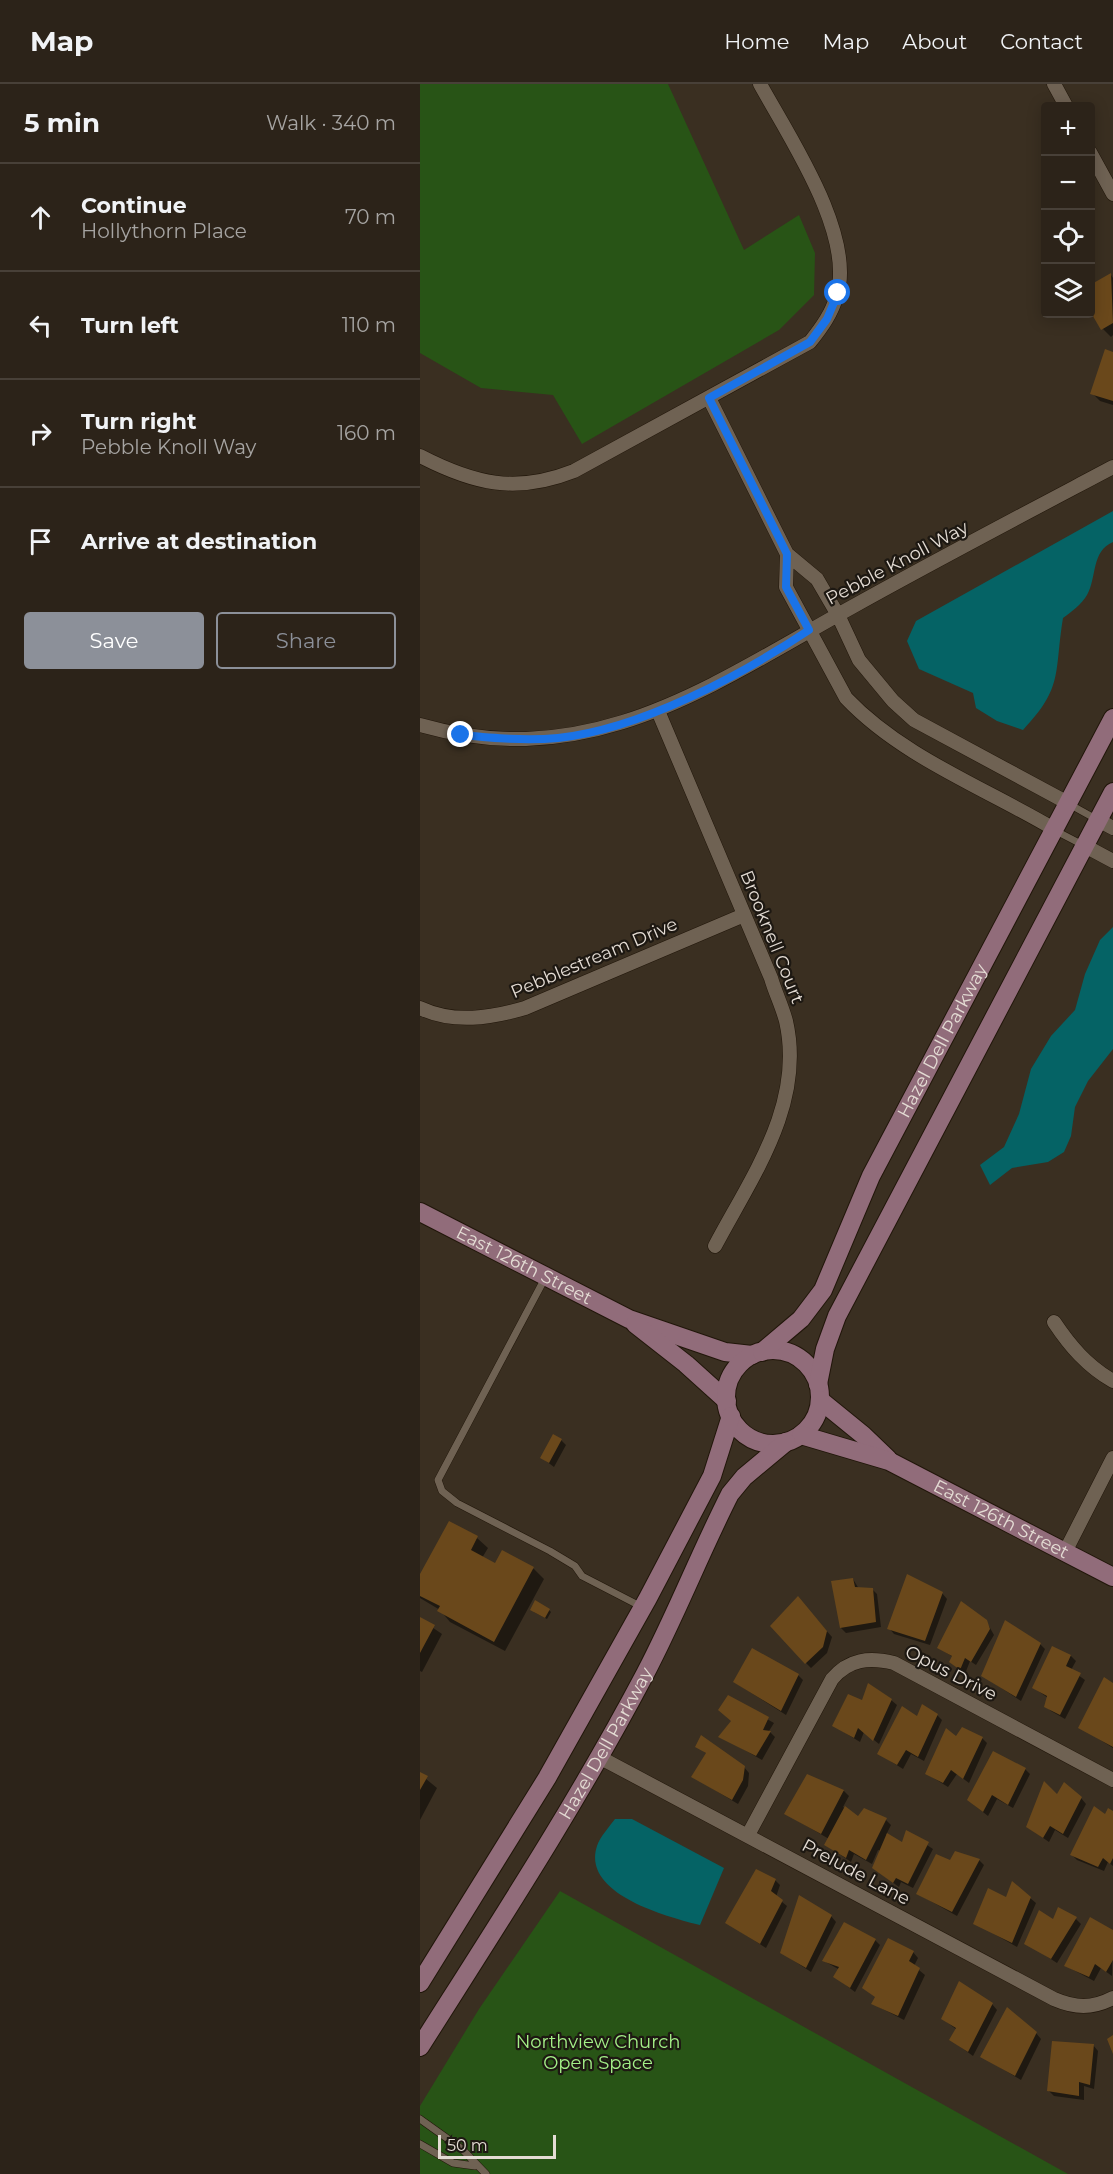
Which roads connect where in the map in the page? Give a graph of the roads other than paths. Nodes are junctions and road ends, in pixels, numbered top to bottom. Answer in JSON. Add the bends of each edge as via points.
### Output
{"nodes":[{"id":1,"x":760,"y":84,"type":"edge"},
{"id":2,"x":1054,"y":84,"type":"edge"},
{"id":3,"x":1064,"y":102,"type":"edge"},
{"id":4,"x":1092,"y":156,"type":"edge"},
{"id":5,"x":1113,"y":194,"type":"edge"},
{"id":6,"x":709,"y":398,"type":"junction"},
{"id":7,"x":420,"y":456,"type":"edge"},
{"id":8,"x":1113,"y":467,"type":"edge"},
{"id":9,"x":787,"y":554,"type":"junction"},
{"id":10,"x":838,"y":615,"type":"junction"},
{"id":11,"x":809,"y":630,"type":"junction"},
{"id":12,"x":658,"y":711,"type":"junction"},
{"id":13,"x":1113,"y":718,"type":"edge"},
{"id":14,"x":420,"y":726,"type":"edge"},
{"id":15,"x":1113,"y":792,"type":"edge"},
{"id":16,"x":1068,"y":803,"type":"junction"},
{"id":17,"x":1106,"y":824,"type":"edge"},
{"id":18,"x":1054,"y":830,"type":"junction"},
{"id":19,"x":1085,"y":846,"type":"junction"},
{"id":20,"x":1113,"y":861,"type":"edge"},
{"id":21,"x":744,"y":915,"type":"junction"},
{"id":22,"x":420,"y":1008,"type":"edge"},
{"id":23,"x":420,"y":1212,"type":"edge"},
{"id":24,"x":715,"y":1246,"type":"dead end"},
{"id":25,"x":545,"y":1278,"type":"junction"},
{"id":26,"x":629,"y":1319,"type":"junction"},
{"id":27,"x":1054,"y":1322,"type":"dead end"},
{"id":28,"x":757,"y":1354,"type":"junction"},
{"id":29,"x":1113,"y":1381,"type":"edge"},
{"id":30,"x":819,"y":1392,"type":"junction"},
{"id":31,"x":729,"y":1409,"type":"junction"},
{"id":32,"x":794,"y":1438,"type":"junction"},
{"id":33,"x":1113,"y":1458,"type":"edge"},
{"id":34,"x":889,"y":1461,"type":"junction"},
{"id":35,"x":1065,"y":1552,"type":"junction"},
{"id":36,"x":1113,"y":1577,"type":"edge"},
{"id":37,"x":642,"y":1608,"type":"junction"},
{"id":38,"x":599,"y":1757,"type":"junction"},
{"id":39,"x":1113,"y":1780,"type":"edge"},
{"id":40,"x":748,"y":1835,"type":"junction"},
{"id":41,"x":420,"y":1983,"type":"edge"},
{"id":42,"x":1113,"y":1998,"type":"edge"},
{"id":43,"x":420,"y":2047,"type":"edge"},
{"id":44,"x":420,"y":2120,"type":"edge"},
{"id":45,"x":420,"y":2144,"type":"edge"},
{"id":46,"x":476,"y":2166,"type":"junction"},
{"id":47,"x":486,"y":2174,"type":"edge"}],
"edges":[{"from":1,"to":6,"type":"street","via":[[826,207],[840,259],[838,293],[827,319],[810,342]]},
{"from":2,"to":3,"type":"street"},
{"from":4,"to":5,"type":"street"},
{"from":6,"to":7,"type":"street","via":[[555,479],[508,485],[473,480]]},
{"from":6,"to":9,"type":"street"},
{"from":8,"to":10,"type":"street","name":"Pebble Knoll Way"},
{"from":9,"to":10,"type":"street","via":[[817,579]]},
{"from":9,"to":11,"type":"street","via":[[786,587]]},
{"from":10,"to":11,"type":"street","name":"Pebble Knoll Way"},
{"from":10,"to":16,"type":"street","via":[[859,660],[914,720]]},
{"from":11,"to":12,"type":"street","name":"Pebble Knoll Way","via":[[700,692]]},
{"from":11,"to":18,"type":"street","via":[[846,698],[860,713],[909,749]]},
{"from":12,"to":14,"type":"street","name":"Pebble Knoll Way","via":[[595,732],[558,738],[490,738]]},
{"from":12,"to":21,"type":"street","name":"Brooknell Court"},
{"from":13,"to":16,"type":"main road","name":"Hazel Dell Parkway"},
{"from":15,"to":17,"type":"main road","name":"Hazel Dell Parkway"},
{"from":16,"to":17,"type":"lane"},
{"from":16,"to":18,"type":"main road","name":"Hazel Dell Parkway"},
{"from":17,"to":19,"type":"main road","name":"Hazel Dell Parkway"},
{"from":18,"to":19,"type":"lane"},
{"from":18,"to":28,"type":"main road","name":"Hazel Dell Parkway","via":[[871,1176],[823,1290],[801,1320]]},
{"from":19,"to":20,"type":"street"},
{"from":19,"to":30,"type":"main road","name":"Hazel Dell Parkway","via":[[837,1316],[828,1339]]},
{"from":21,"to":22,"type":"street","name":"Pebblestream Drive","via":[[502,1015],[459,1019]]},
{"from":21,"to":24,"type":"street","name":"Brooknell Court","via":[[786,1021],[790,1075],[778,1123]]},
{"from":23,"to":25,"type":"main road","name":"East 126th Street"},
{"from":25,"to":26,"type":"main road","name":"East 126th Street"},
{"from":25,"to":37,"type":"lane","via":[[438,1480],[442,1491],[457,1503],[550,1551],[575,1566],[582,1576]]},
{"from":26,"to":28,"type":"main road","name":"East 126th Street","via":[[725,1352]]},
{"from":26,"to":31,"type":"main road","name":"East 126th Street","via":[[686,1364]]},
{"from":27,"to":29,"type":"street","via":[[1084,1360]]},
{"from":28,"to":30,"type":"main road","via":[[779,1351],[796,1356],[810,1368]]},
{"from":28,"to":31,"type":"main road","via":[[734,1371],[728,1385]]},
{"from":30,"to":32,"type":"main road","via":[[812,1423]]},
{"from":30,"to":34,"type":"main road","name":"East 126th Street"},
{"from":31,"to":32,"type":"main road","via":[[740,1430],[754,1439],[770,1443]]},
{"from":31,"to":37,"type":"main road","name":"Hazel Dell Parkway","via":[[716,1467]]},
{"from":32,"to":34,"type":"main road","name":"East 126th Street"},
{"from":32,"to":38,"type":"main road","name":"Hazel Dell Parkway","via":[[744,1477],[730,1494],[673,1620]]},
{"from":33,"to":35,"type":"street"},
{"from":34,"to":35,"type":"main road","name":"East 126th Street"},
{"from":35,"to":36,"type":"main road","name":"East 126th Street"},
{"from":37,"to":41,"type":"main road","name":"Hazel Dell Parkway","via":[[547,1778]]},
{"from":38,"to":40,"type":"street","name":"Prelude Lane"},
{"from":38,"to":43,"type":"main road","name":"Hazel Dell Parkway"},
{"from":39,"to":40,"type":"street","name":"Opus Drive","via":[[894,1663],[864,1659],[846,1666],[832,1679]]},
{"from":40,"to":42,"type":"street","name":"Prelude Lane","via":[[1054,1999],[1070,2006],[1100,2005]]},
{"from":44,"to":46,"type":"lane","via":[[462,2149]]},
{"from":45,"to":46,"type":"lane","via":[[453,2163]]},
{"from":46,"to":47,"type":"lane"}]}
